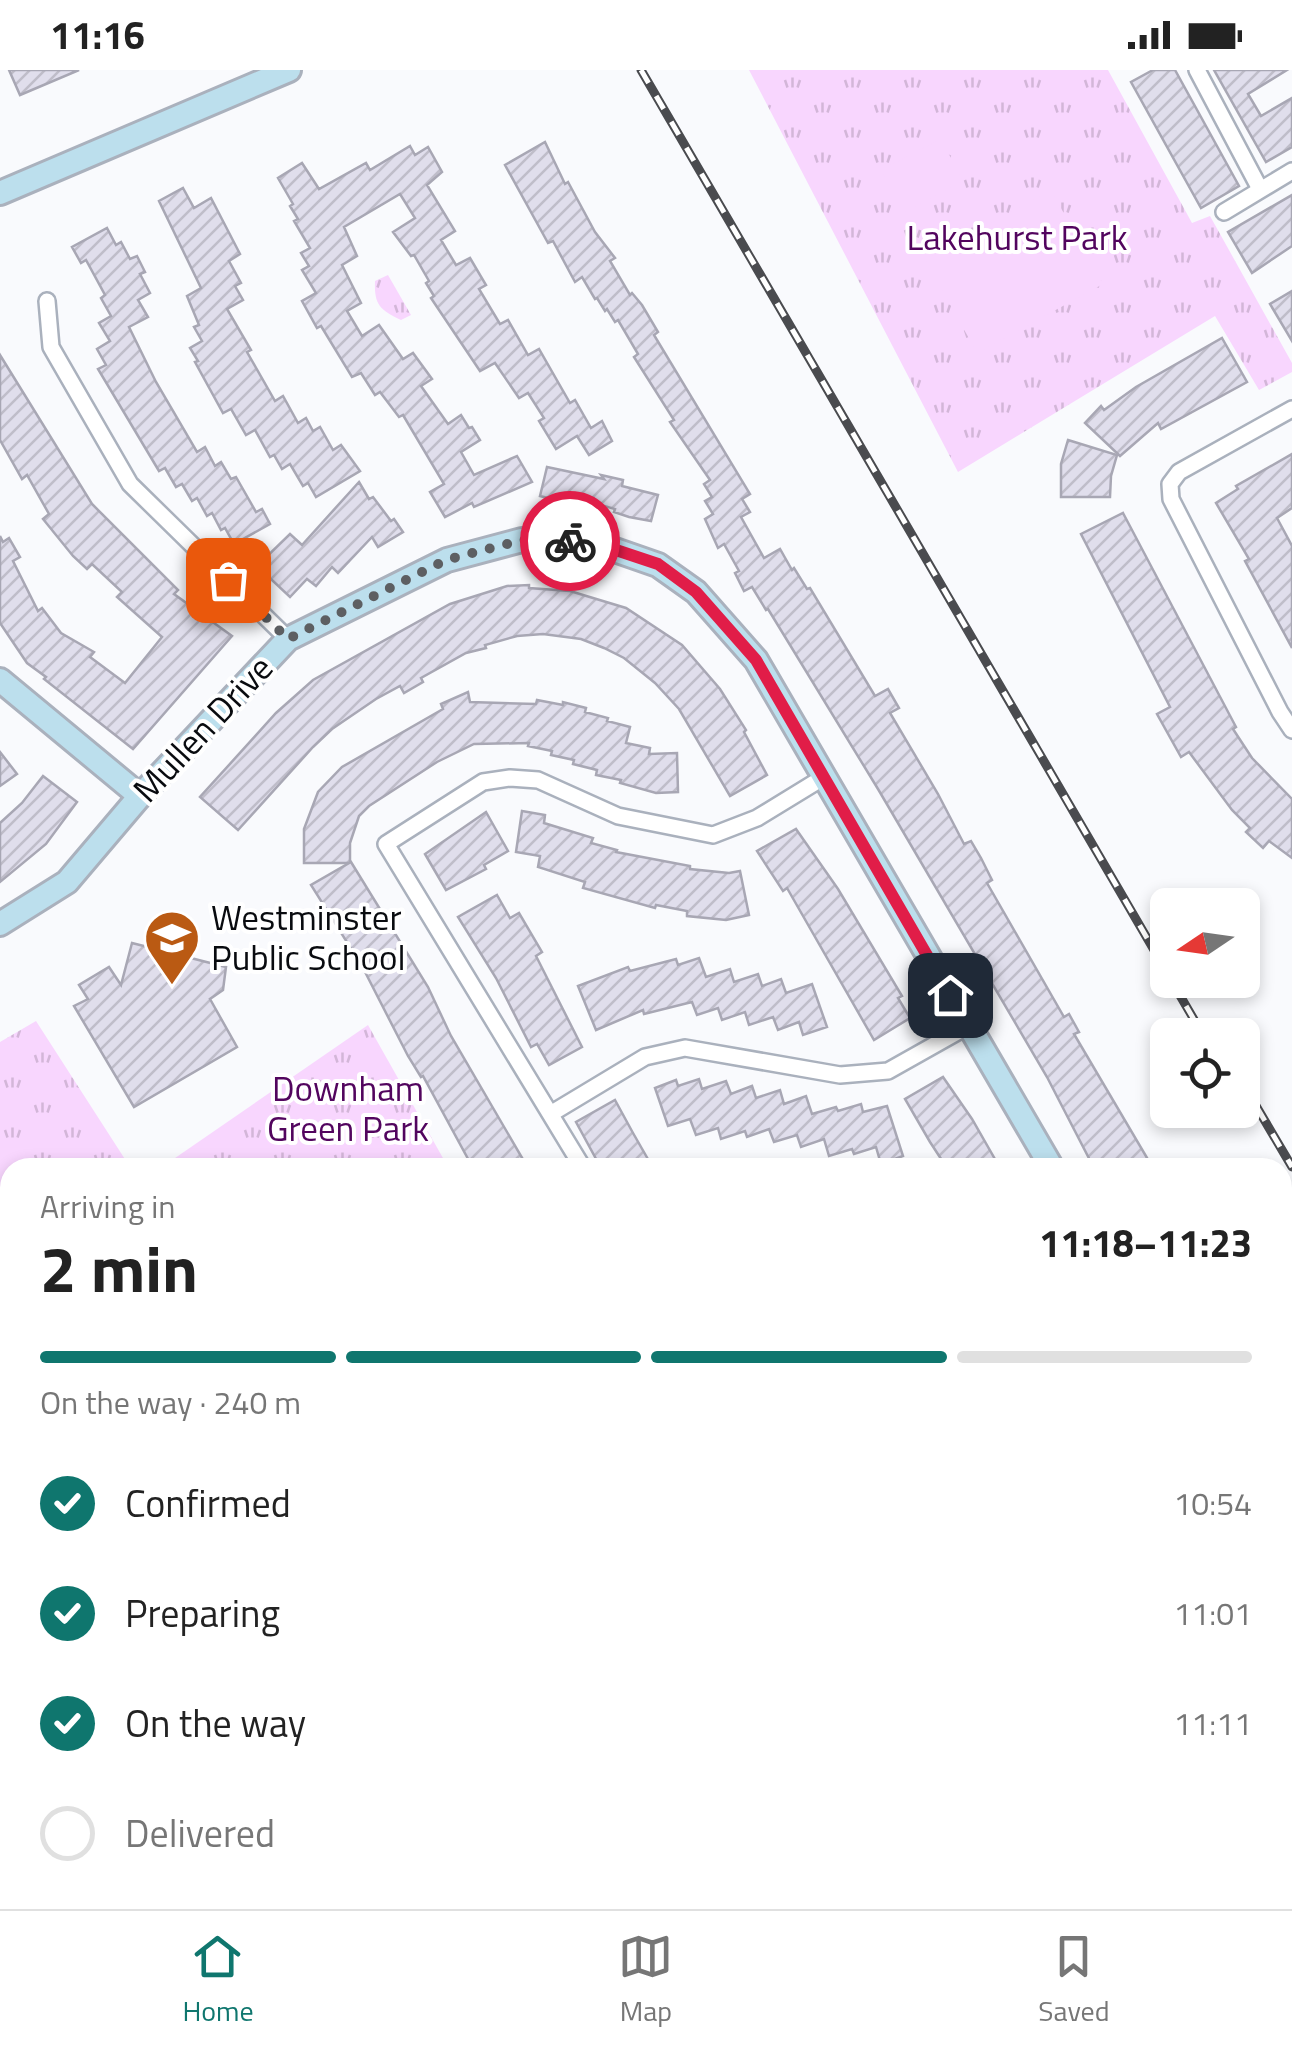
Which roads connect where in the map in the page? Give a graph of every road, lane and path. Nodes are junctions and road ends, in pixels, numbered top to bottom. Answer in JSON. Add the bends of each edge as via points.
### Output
{"nodes":[{"id":1,"x":289,"y":70,"type":"edge"},
{"id":2,"x":1197,"y":70,"type":"edge"},
{"id":3,"x":1292,"y":171,"type":"edge"},
{"id":4,"x":1260,"y":189,"type":"junction"},
{"id":5,"x":0,"y":194,"type":"edge"},
{"id":6,"x":1224,"y":212,"type":"dead end"},
{"id":7,"x":48,"y":301,"type":"dead end"},
{"id":8,"x":1292,"y":409,"type":"edge"},
{"id":9,"x":288,"y":639,"type":"junction"},
{"id":10,"x":0,"y":680,"type":"edge"},
{"id":11,"x":1292,"y":730,"type":"edge"},
{"id":12,"x":824,"y":778,"type":"junction"},
{"id":13,"x":140,"y":796,"type":"junction"},
{"id":14,"x":0,"y":924,"type":"edge"},
{"id":15,"x":968,"y":1026,"type":"junction"},
{"id":16,"x":552,"y":1113,"type":"junction"},
{"id":17,"x":577,"y":1158,"type":"edge"},
{"id":18,"x":1046,"y":1158,"type":"edge"}],
"edges":[{"from":1,"to":5,"type":"street"},
{"from":2,"to":4,"type":"street"},
{"from":3,"to":4,"type":"street"},
{"from":4,"to":6,"type":"street"},
{"from":7,"to":9,"type":"street","via":[[51,347],[130,484]]},
{"from":8,"to":11,"type":"street","via":[[1179,472],[1170,484],[1171,499]]},
{"from":9,"to":12,"type":"street","name":"Mullen Drive","via":[[446,560],[522,540],[589,541],[658,564],[696,592],[756,660]]},
{"from":9,"to":13,"type":"street","name":"Mullen Drive"},
{"from":10,"to":13,"type":"street"},
{"from":12,"to":15,"type":"street","name":"Mullen Drive"},
{"from":12,"to":16,"type":"street","via":[[713,836],[618,816],[538,780],[483,782],[386,844]]},
{"from":13,"to":14,"type":"street","name":"Mullen Drive","via":[[66,882]]},
{"from":15,"to":16,"type":"street","via":[[888,1072],[840,1075],[684,1048],[645,1057]]},
{"from":15,"to":18,"type":"street","name":"Mullen Drive"},
{"from":16,"to":17,"type":"street"}]}
